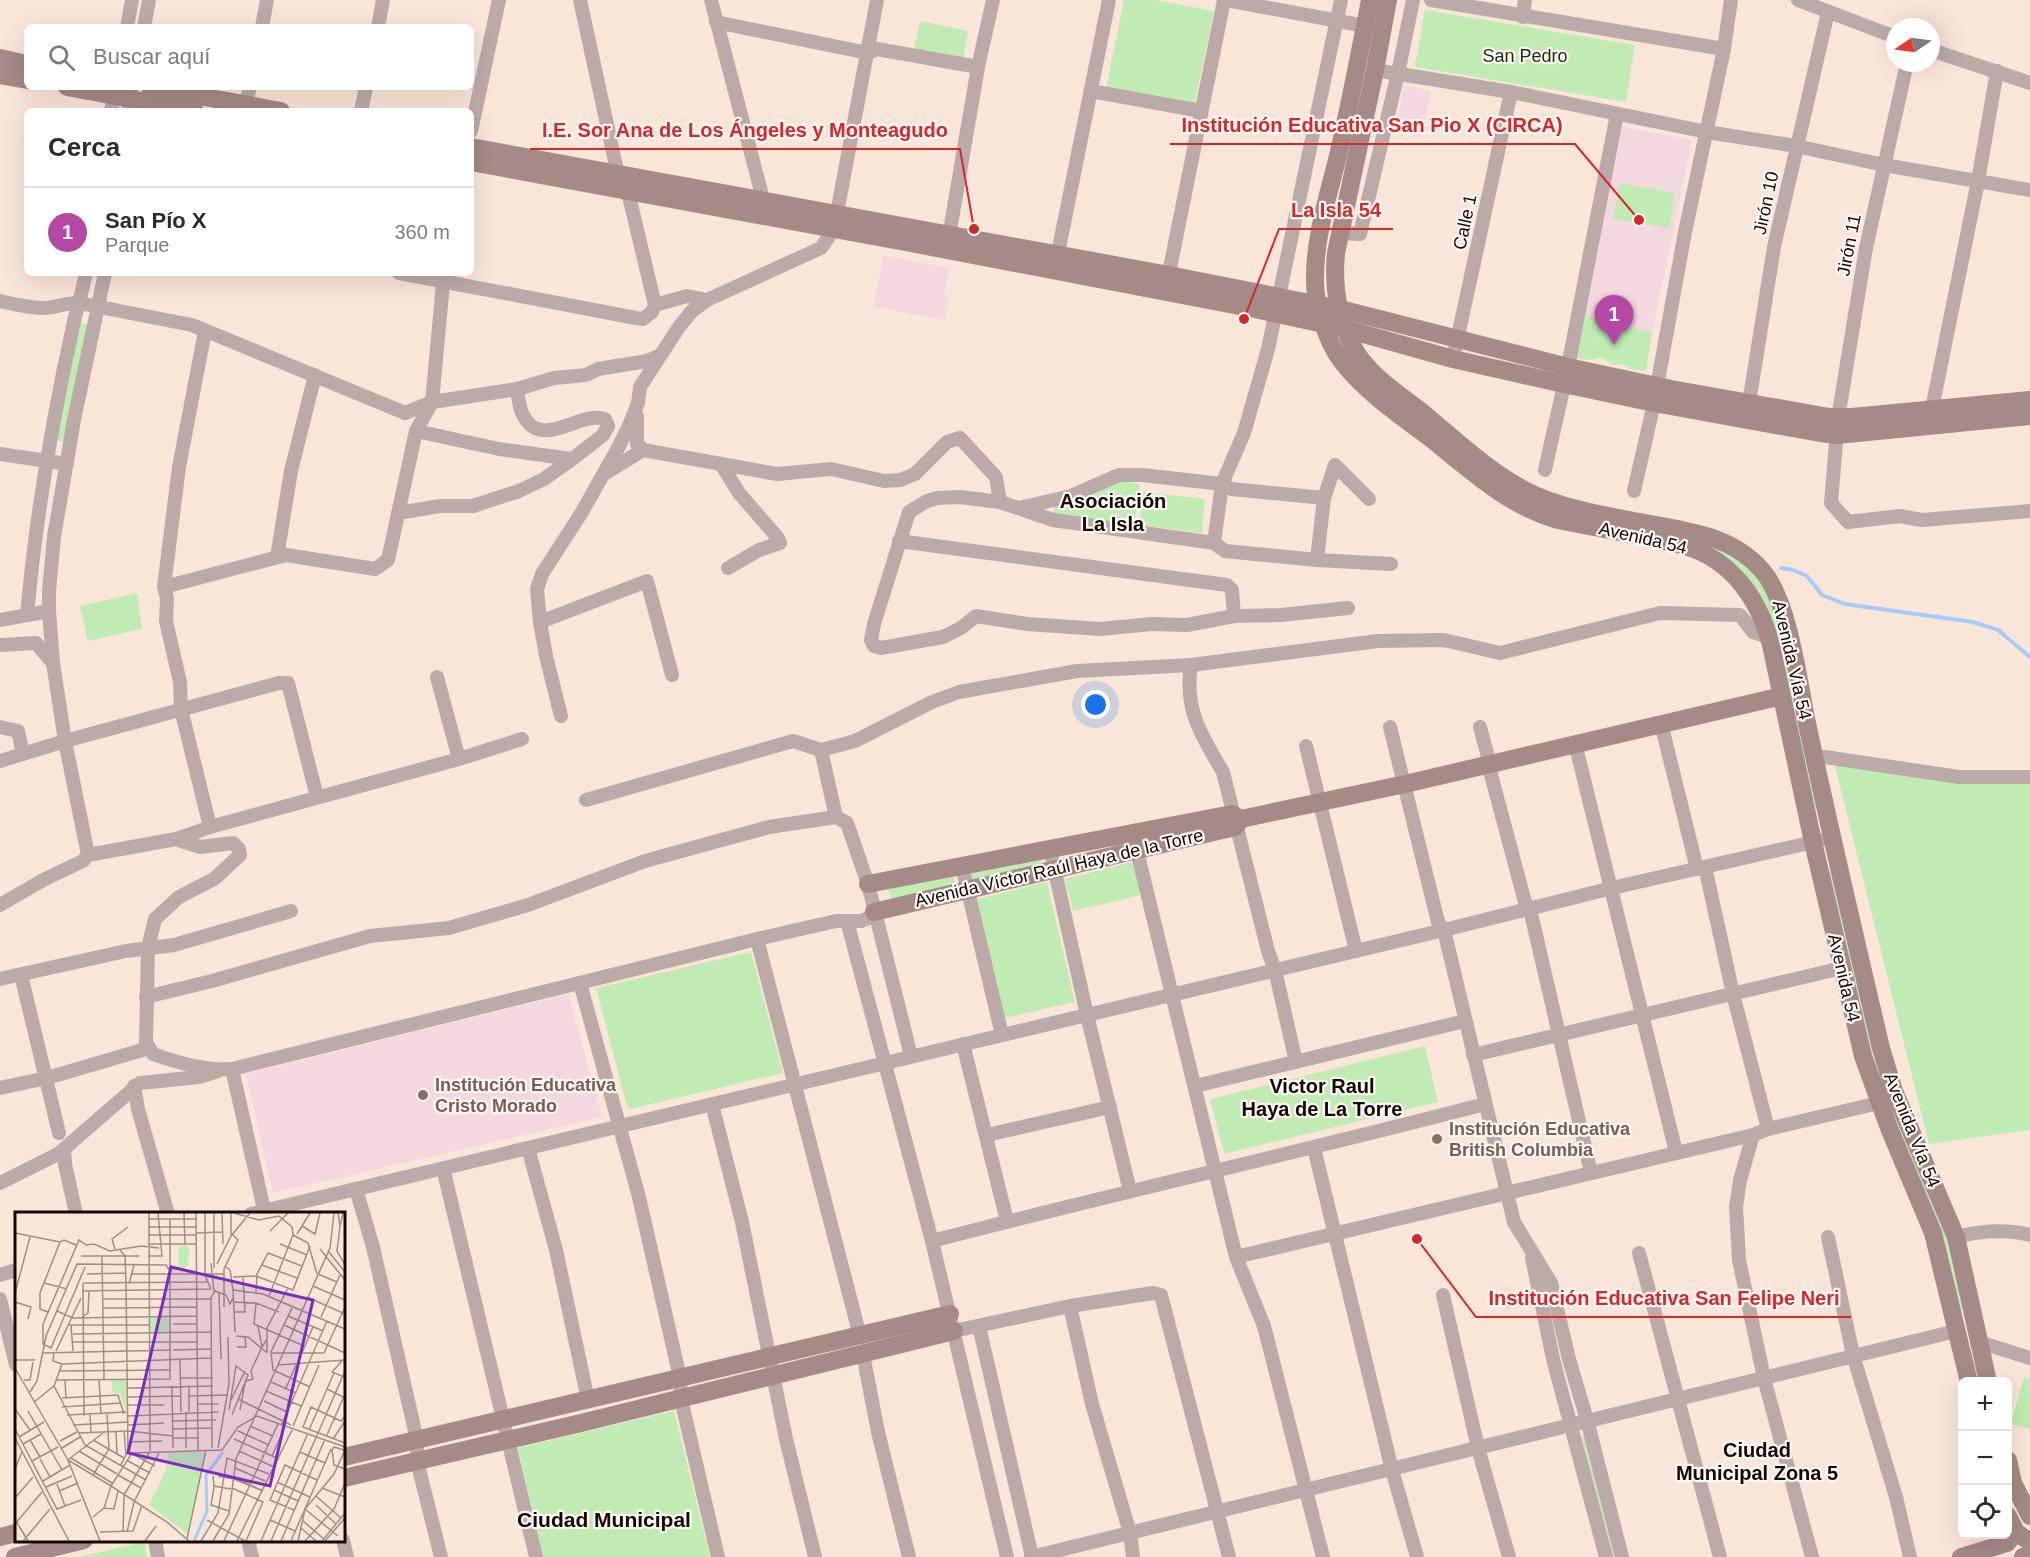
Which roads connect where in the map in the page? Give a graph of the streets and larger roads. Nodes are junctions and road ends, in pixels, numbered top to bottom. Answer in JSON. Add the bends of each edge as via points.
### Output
{"nodes":[{"id":1,"x":132,"y":0,"type":"edge"},
{"id":2,"x":149,"y":0,"type":"edge"},
{"id":3,"x":267,"y":0,"type":"edge"},
{"id":4,"x":383,"y":0,"type":"edge"},
{"id":5,"x":499,"y":0,"type":"edge"},
{"id":6,"x":580,"y":0,"type":"edge"},
{"id":7,"x":711,"y":0,"type":"edge"},
{"id":8,"x":877,"y":0,"type":"edge"},
{"id":9,"x":993,"y":0,"type":"edge"},
{"id":10,"x":1109,"y":0,"type":"edge"},
{"id":11,"x":1225,"y":0,"type":"edge"},
{"id":12,"x":1341,"y":0,"type":"edge"},
{"id":13,"x":1370,"y":0,"type":"edge"},
{"id":14,"x":1388,"y":0,"type":"edge"},
{"id":15,"x":1413,"y":0,"type":"edge"},
{"id":16,"x":1431,"y":0,"type":"edge"},
{"id":17,"x":1526,"y":0,"type":"edge"},
{"id":18,"x":1731,"y":0,"type":"edge"},
{"id":19,"x":1798,"y":0,"type":"edge"},
{"id":20,"x":1828,"y":12,"type":"junction"},
{"id":21,"x":1523,"y":17,"type":"junction"},
{"id":22,"x":1337,"y":20,"type":"junction"},
{"id":23,"x":716,"y":21,"type":"junction"},
{"id":24,"x":128,"y":24,"type":"edge"},
{"id":25,"x":145,"y":24,"type":"edge"},
{"id":26,"x":263,"y":24,"type":"edge"},
{"id":27,"x":379,"y":24,"type":"edge"},
{"id":28,"x":1365,"y":26,"type":"junction"},
{"id":29,"x":1886,"y":34,"type":"edge"},
{"id":30,"x":1724,"y":49,"type":"junction"},
{"id":31,"x":868,"y":53,"type":"junction"},
{"id":32,"x":1940,"y":53,"type":"edge"},
{"id":33,"x":0,"y":58,"type":"edge"},
{"id":34,"x":24,"y":63,"type":"edge"},
{"id":35,"x":978,"y":67,"type":"junction"},
{"id":36,"x":1375,"y":70,"type":"junction"},
{"id":37,"x":1997,"y":71,"type":"junction"},
{"id":38,"x":1905,"y":72,"type":"edge"},
{"id":39,"x":1398,"y":73,"type":"junction"},
{"id":40,"x":0,"y":75,"type":"edge"},
{"id":41,"x":24,"y":79,"type":"edge"},
{"id":42,"x":2030,"y":83,"type":"edge"},
{"id":43,"x":82,"y":90,"type":"edge"},
{"id":44,"x":171,"y":90,"type":"edge"},
{"id":45,"x":365,"y":90,"type":"edge"},
{"id":46,"x":1091,"y":91,"type":"junction"},
{"id":47,"x":1511,"y":92,"type":"junction"},
{"id":48,"x":122,"y":98,"type":"edge"},
{"id":49,"x":247,"y":101,"type":"edge"},
{"id":50,"x":178,"y":108,"type":"edge"},
{"id":51,"x":271,"y":108,"type":"edge"},
{"id":52,"x":362,"y":108,"type":"edge"},
{"id":53,"x":1201,"y":111,"type":"junction"},
{"id":54,"x":1617,"y":114,"type":"junction"},
{"id":55,"x":474,"y":117,"type":"edge"},
{"id":56,"x":1707,"y":132,"type":"junction"},
{"id":57,"x":1796,"y":146,"type":"junction"},
{"id":58,"x":474,"y":148,"type":"edge"},
{"id":59,"x":474,"y":163,"type":"edge"},
{"id":60,"x":1884,"y":165,"type":"junction"},
{"id":61,"x":618,"y":175,"type":"junction"},
{"id":62,"x":1978,"y":181,"type":"junction"},
{"id":63,"x":2030,"y":190,"type":"edge"},
{"id":64,"x":628,"y":192,"type":"junction"},
{"id":65,"x":763,"y":208,"type":"junction"},
{"id":66,"x":836,"y":221,"type":"junction"},
{"id":67,"x":1340,"y":233,"type":"junction"},
{"id":68,"x":948,"y":243,"type":"junction"},
{"id":69,"x":1056,"y":263,"type":"junction"},
{"id":70,"x":85,"y":276,"type":"edge"},
{"id":71,"x":104,"y":276,"type":"edge"},
{"id":72,"x":425,"y":276,"type":"edge"},
{"id":73,"x":443,"y":278,"type":"edge"},
{"id":74,"x":1315,"y":282,"type":"junction"},
{"id":75,"x":1167,"y":283,"type":"junction"},
{"id":76,"x":707,"y":300,"type":"junction"},
{"id":77,"x":0,"y":302,"type":"edge"},
{"id":78,"x":79,"y":303,"type":"junction"},
{"id":79,"x":655,"y":304,"type":"junction"},
{"id":80,"x":1277,"y":305,"type":"junction"},
{"id":81,"x":1319,"y":305,"type":"junction"},
{"id":82,"x":98,"y":307,"type":"junction"},
{"id":83,"x":1340,"y":309,"type":"junction"},
{"id":84,"x":1324,"y":324,"type":"junction"},
{"id":85,"x":1346,"y":329,"type":"junction"},
{"id":86,"x":205,"y":331,"type":"junction"},
{"id":87,"x":1457,"y":340,"type":"junction"},
{"id":88,"x":659,"y":356,"type":"junction"},
{"id":89,"x":1453,"y":359,"type":"junction"},
{"id":90,"x":315,"y":375,"type":"junction"},
{"id":91,"x":1566,"y":376,"type":"junction"},
{"id":92,"x":517,"y":389,"type":"junction"},
{"id":93,"x":1656,"y":395,"type":"junction"},
{"id":94,"x":2030,"y":400,"type":"edge"},
{"id":95,"x":432,"y":402,"type":"junction"},
{"id":96,"x":638,"y":403,"type":"junction"},
{"id":97,"x":1932,"y":409,"type":"junction"},
{"id":98,"x":1748,"y":412,"type":"junction"},
{"id":99,"x":2030,"y":416,"type":"edge"},
{"id":100,"x":1837,"y":427,"type":"junction"},
{"id":101,"x":416,"y":430,"type":"junction"},
{"id":102,"x":643,"y":450,"type":"junction"},
{"id":103,"x":0,"y":454,"type":"edge"},
{"id":104,"x":571,"y":459,"type":"junction"},
{"id":105,"x":47,"y":461,"type":"junction"},
{"id":106,"x":67,"y":464,"type":"junction"},
{"id":107,"x":721,"y":465,"type":"junction"},
{"id":108,"x":1545,"y":470,"type":"dead end"},
{"id":109,"x":602,"y":475,"type":"junction"},
{"id":110,"x":1222,"y":484,"type":"junction"},
{"id":111,"x":1634,"y":491,"type":"dead end"},
{"id":112,"x":1324,"y":498,"type":"junction"},
{"id":113,"x":1369,"y":498,"type":"dead end"},
{"id":114,"x":1000,"y":502,"type":"junction"},
{"id":115,"x":1017,"y":508,"type":"junction"},
{"id":116,"x":2030,"y":511,"type":"edge"},
{"id":117,"x":398,"y":513,"type":"junction"},
{"id":118,"x":899,"y":541,"type":"junction"},
{"id":119,"x":1214,"y":543,"type":"junction"},
{"id":120,"x":277,"y":557,"type":"junction"},
{"id":121,"x":1317,"y":560,"type":"junction"},
{"id":122,"x":1391,"y":564,"type":"dead end"},
{"id":123,"x":729,"y":568,"type":"dead end"},
{"id":124,"x":164,"y":587,"type":"junction"},
{"id":125,"x":1348,"y":608,"type":"dead end"},
{"id":126,"x":49,"y":611,"type":"junction"},
{"id":127,"x":27,"y":615,"type":"junction"},
{"id":128,"x":1234,"y":616,"type":"junction"},
{"id":129,"x":0,"y":620,"type":"edge"},
{"id":130,"x":540,"y":622,"type":"junction"},
{"id":131,"x":1769,"y":638,"type":"junction"},
{"id":132,"x":0,"y":645,"type":"edge"},
{"id":133,"x":53,"y":663,"type":"junction"},
{"id":134,"x":1191,"y":665,"type":"junction"},
{"id":135,"x":672,"y":675,"type":"dead end"},
{"id":136,"x":437,"y":677,"type":"dead end"},
{"id":137,"x":1782,"y":696,"type":"junction"},
{"id":138,"x":181,"y":709,"type":"junction"},
{"id":139,"x":561,"y":716,"type":"dead end"},
{"id":140,"x":1661,"y":723,"type":"junction"},
{"id":141,"x":0,"y":727,"type":"edge"},
{"id":142,"x":1390,"y":727,"type":"dead end"},
{"id":143,"x":1480,"y":727,"type":"dead end"},
{"id":144,"x":522,"y":739,"type":"dead end"},
{"id":145,"x":64,"y":741,"type":"junction"},
{"id":146,"x":1575,"y":743,"type":"junction"},
{"id":147,"x":1306,"y":746,"type":"dead end"},
{"id":148,"x":821,"y":750,"type":"junction"},
{"id":149,"x":23,"y":754,"type":"junction"},
{"id":150,"x":1814,"y":758,"type":"junction"},
{"id":151,"x":459,"y":759,"type":"junction"},
{"id":152,"x":0,"y":761,"type":"edge"},
{"id":153,"x":1490,"y":764,"type":"junction"},
{"id":154,"x":2030,"y":777,"type":"edge"},
{"id":155,"x":1405,"y":784,"type":"junction"},
{"id":156,"x":317,"y":797,"type":"junction"},
{"id":157,"x":586,"y":800,"type":"dead end"},
{"id":158,"x":1318,"y":801,"type":"junction"},
{"id":159,"x":836,"y":817,"type":"junction"},
{"id":160,"x":1236,"y":820,"type":"junction"},
{"id":161,"x":210,"y":827,"type":"junction"},
{"id":162,"x":1832,"y":838,"type":"junction"},
{"id":163,"x":176,"y":839,"type":"junction"},
{"id":164,"x":1134,"y":842,"type":"junction"},
{"id":165,"x":1813,"y":842,"type":"junction"},
{"id":166,"x":1050,"y":849,"type":"junction"},
{"id":167,"x":88,"y":855,"type":"junction"},
{"id":168,"x":962,"y":866,"type":"junction"},
{"id":169,"x":1701,"y":868,"type":"junction"},
{"id":170,"x":1054,"y":870,"type":"junction"},
{"id":171,"x":868,"y":884,"type":"junction"},
{"id":172,"x":1612,"y":888,"type":"junction"},
{"id":173,"x":968,"y":889,"type":"junction"},
{"id":174,"x":0,"y":905,"type":"edge"},
{"id":175,"x":1530,"y":909,"type":"junction"},
{"id":176,"x":291,"y":911,"type":"dead end"},
{"id":177,"x":874,"y":912,"type":"junction"},
{"id":178,"x":847,"y":921,"type":"junction"},
{"id":179,"x":1444,"y":930,"type":"junction"},
{"id":180,"x":757,"y":939,"type":"junction"},
{"id":181,"x":148,"y":948,"type":"junction"},
{"id":182,"x":1356,"y":951,"type":"junction"},
{"id":183,"x":1842,"y":968,"type":"junction"},
{"id":184,"x":1275,"y":970,"type":"junction"},
{"id":185,"x":21,"y":975,"type":"junction"},
{"id":186,"x":0,"y":979,"type":"edge"},
{"id":187,"x":580,"y":982,"type":"junction"},
{"id":188,"x":1733,"y":994,"type":"junction"},
{"id":189,"x":1173,"y":995,"type":"junction"},
{"id":190,"x":146,"y":997,"type":"junction"},
{"id":191,"x":1088,"y":1015,"type":"junction"},
{"id":192,"x":1642,"y":1015,"type":"junction"},
{"id":193,"x":1465,"y":1022,"type":"junction"},
{"id":194,"x":1558,"y":1034,"type":"junction"},
{"id":195,"x":1002,"y":1035,"type":"junction"},
{"id":196,"x":963,"y":1044,"type":"junction"},
{"id":197,"x":149,"y":1048,"type":"junction"},
{"id":198,"x":1473,"y":1055,"type":"junction"},
{"id":199,"x":911,"y":1056,"type":"junction"},
{"id":200,"x":1296,"y":1062,"type":"junction"},
{"id":201,"x":886,"y":1063,"type":"junction"},
{"id":202,"x":226,"y":1069,"type":"junction"},
{"id":203,"x":47,"y":1078,"type":"junction"},
{"id":204,"x":795,"y":1085,"type":"junction"},
{"id":205,"x":134,"y":1086,"type":"junction"},
{"id":206,"x":1195,"y":1086,"type":"junction"},
{"id":207,"x":0,"y":1088,"type":"edge"},
{"id":208,"x":1879,"y":1103,"type":"junction"},
{"id":209,"x":712,"y":1104,"type":"junction"},
{"id":210,"x":1485,"y":1104,"type":"junction"},
{"id":211,"x":1110,"y":1107,"type":"junction"},
{"id":212,"x":620,"y":1125,"type":"junction"},
{"id":213,"x":1767,"y":1129,"type":"junction"},
{"id":214,"x":59,"y":1133,"type":"dead end"},
{"id":215,"x":987,"y":1135,"type":"junction"},
{"id":216,"x":1753,"y":1135,"type":"junction"},
{"id":217,"x":528,"y":1148,"type":"junction"},
{"id":218,"x":1314,"y":1148,"type":"junction"},
{"id":219,"x":64,"y":1149,"type":"junction"},
{"id":220,"x":1676,"y":1152,"type":"junction"},
{"id":221,"x":443,"y":1168,"type":"junction"},
{"id":222,"x":1217,"y":1171,"type":"junction"},
{"id":223,"x":1591,"y":1173,"type":"junction"},
{"id":224,"x":0,"y":1183,"type":"edge"},
{"id":225,"x":356,"y":1189,"type":"junction"},
{"id":226,"x":1130,"y":1191,"type":"junction"},
{"id":227,"x":1507,"y":1194,"type":"junction"},
{"id":228,"x":75,"y":1212,"type":"edge"},
{"id":229,"x":167,"y":1212,"type":"edge"},
{"id":230,"x":260,"y":1212,"type":"edge"},
{"id":231,"x":1007,"y":1221,"type":"junction"},
{"id":232,"x":1335,"y":1233,"type":"junction"},
{"id":233,"x":2030,"y":1235,"type":"edge"},
{"id":234,"x":1828,"y":1237,"type":"dead end"},
{"id":235,"x":1956,"y":1237,"type":"junction"},
{"id":236,"x":932,"y":1240,"type":"junction"},
{"id":237,"x":1531,"y":1250,"type":"junction"},
{"id":238,"x":1639,"y":1253,"type":"dead end"},
{"id":239,"x":1236,"y":1257,"type":"junction"},
{"id":240,"x":15,"y":1270,"type":"edge"},
{"id":241,"x":0,"y":1275,"type":"edge"},
{"id":242,"x":1443,"y":1295,"type":"dead end"},
{"id":243,"x":0,"y":1299,"type":"edge"},
{"id":244,"x":1070,"y":1306,"type":"junction"},
{"id":245,"x":952,"y":1323,"type":"junction"},
{"id":246,"x":979,"y":1326,"type":"junction"},
{"id":247,"x":1956,"y":1331,"type":"junction"},
{"id":248,"x":1979,"y":1342,"type":"junction"},
{"id":249,"x":861,"y":1345,"type":"junction"},
{"id":250,"x":1853,"y":1355,"type":"junction"},
{"id":251,"x":771,"y":1357,"type":"junction"},
{"id":252,"x":2030,"y":1358,"type":"edge"},
{"id":253,"x":15,"y":1361,"type":"edge"},
{"id":254,"x":773,"y":1376,"type":"junction"},
{"id":255,"x":1968,"y":1377,"type":"edge"},
{"id":256,"x":1988,"y":1377,"type":"edge"},
{"id":257,"x":680,"y":1378,"type":"junction"},
{"id":258,"x":1764,"y":1378,"type":"junction"},
{"id":259,"x":681,"y":1399,"type":"junction"},
{"id":260,"x":1677,"y":1399,"type":"junction"},
{"id":261,"x":588,"y":1400,"type":"junction"},
{"id":262,"x":503,"y":1420,"type":"junction"},
{"id":263,"x":1587,"y":1420,"type":"junction"},
{"id":264,"x":1571,"y":1424,"type":"junction"},
{"id":265,"x":417,"y":1440,"type":"junction"},
{"id":266,"x":509,"y":1440,"type":"junction"},
{"id":267,"x":1478,"y":1448,"type":"junction"},
{"id":268,"x":345,"y":1458,"type":"edge"},
{"id":269,"x":417,"y":1461,"type":"junction"},
{"id":270,"x":1392,"y":1470,"type":"junction"},
{"id":271,"x":345,"y":1478,"type":"edge"},
{"id":272,"x":2012,"y":1479,"type":"edge"},
{"id":273,"x":1306,"y":1491,"type":"junction"},
{"id":274,"x":1218,"y":1511,"type":"junction"},
{"id":275,"x":2029,"y":1512,"type":"edge"},
{"id":276,"x":2012,"y":1523,"type":"edge"},
{"id":277,"x":15,"y":1533,"type":"edge"},
{"id":278,"x":1130,"y":1533,"type":"junction"},
{"id":279,"x":2023,"y":1537,"type":"edge"},
{"id":280,"x":0,"y":1538,"type":"edge"},
{"id":281,"x":78,"y":1542,"type":"edge"},
{"id":282,"x":155,"y":1542,"type":"edge"},
{"id":283,"x":249,"y":1542,"type":"edge"},
{"id":284,"x":343,"y":1542,"type":"edge"},
{"id":285,"x":62,"y":1548,"type":"edge"},
{"id":286,"x":39,"y":1554,"type":"edge"},
{"id":287,"x":2030,"y":1556,"type":"edge"},
{"id":288,"x":15,"y":1557,"type":"edge"},
{"id":289,"x":158,"y":1557,"type":"edge"},
{"id":290,"x":252,"y":1557,"type":"edge"},
{"id":291,"x":347,"y":1557,"type":"edge"},
{"id":292,"x":441,"y":1557,"type":"edge"},
{"id":293,"x":536,"y":1557,"type":"edge"},
{"id":294,"x":718,"y":1557,"type":"edge"},
{"id":295,"x":815,"y":1557,"type":"edge"},
{"id":296,"x":909,"y":1557,"type":"edge"},
{"id":297,"x":1006,"y":1557,"type":"edge"},
{"id":298,"x":1032,"y":1557,"type":"edge"},
{"id":299,"x":1133,"y":1557,"type":"edge"},
{"id":300,"x":1230,"y":1557,"type":"edge"},
{"id":301,"x":1323,"y":1557,"type":"edge"},
{"id":302,"x":1417,"y":1557,"type":"edge"},
{"id":303,"x":1509,"y":1557,"type":"edge"},
{"id":304,"x":1606,"y":1557,"type":"edge"},
{"id":305,"x":1622,"y":1557,"type":"edge"},
{"id":306,"x":1720,"y":1557,"type":"edge"},
{"id":307,"x":1812,"y":1557,"type":"edge"},
{"id":308,"x":1910,"y":1557,"type":"edge"},
{"id":309,"x":1961,"y":1557,"type":"edge"},
{"id":310,"x":2023,"y":1557,"type":"edge"}],
"edges":[{"from":1,"to":24,"type":"street"},
{"from":2,"to":25,"type":"street"},
{"from":3,"to":26,"type":"street"},
{"from":4,"to":27,"type":"street"},
{"from":5,"to":55,"type":"street"},
{"from":6,"to":61,"type":"street"},
{"from":7,"to":23,"type":"street"},
{"from":8,"to":31,"type":"street"},
{"from":9,"to":35,"type":"street"},
{"from":10,"to":46,"type":"street"},
{"from":11,"to":22,"type":"street"},
{"from":11,"to":53,"type":"street"},
{"from":12,"to":22,"type":"street"},
{"from":13,"to":28,"type":"street","name":"Avenida 54"},
{"from":14,"to":36,"type":"street","name":"Avenida Vía 54"},
{"from":15,"to":39,"type":"street"},
{"from":16,"to":21,"type":"street"},
{"from":17,"to":21,"type":"street"},
{"from":18,"to":30,"type":"street"},
{"from":19,"to":20,"type":"street"},
{"from":20,"to":29,"type":"street"},
{"from":20,"to":57,"type":"street","name":"Jirón 10"},
{"from":21,"to":30,"type":"street"},
{"from":22,"to":28,"type":"street"},
{"from":22,"to":80,"type":"street"},
{"from":23,"to":31,"type":"street"},
{"from":23,"to":65,"type":"street"},
{"from":28,"to":74,"type":"street","name":"Avenida 54","via":[[1323,222]]},
{"from":30,"to":56,"type":"street"},
{"from":31,"to":35,"type":"street","via":[[877,49]]},
{"from":31,"to":66,"type":"street"},
{"from":32,"to":37,"type":"street"},
{"from":33,"to":34,"type":"street"},
{"from":35,"to":68,"type":"street"},
{"from":36,"to":39,"type":"street"},
{"from":36,"to":67,"type":"street","name":"Avenida Vía 54"},
{"from":37,"to":42,"type":"street"},
{"from":37,"to":62,"type":"street"},
{"from":38,"to":60,"type":"street","name":"Jirón 11"},
{"from":39,"to":47,"type":"street"},
{"from":39,"to":67,"type":"street","via":[[1360,234]]},
{"from":40,"to":41,"type":"street"},
{"from":43,"to":48,"type":"street"},
{"from":44,"to":49,"type":"street"},
{"from":45,"to":52,"type":"street"},
{"from":46,"to":53,"type":"street"},
{"from":46,"to":69,"type":"street"},
{"from":47,"to":54,"type":"street"},
{"from":47,"to":87,"type":"street","name":"Calle 1"},
{"from":48,"to":50,"type":"street"},
{"from":49,"to":51,"type":"street"},
{"from":53,"to":75,"type":"street"},
{"from":54,"to":56,"type":"street"},
{"from":54,"to":91,"type":"street"},
{"from":56,"to":57,"type":"street"},
{"from":56,"to":93,"type":"street"},
{"from":57,"to":60,"type":"street"},
{"from":57,"to":98,"type":"street","name":"Jirón 10","via":[[1774,247]]},
{"from":58,"to":61,"type":"street"},
{"from":59,"to":64,"type":"street"},
{"from":60,"to":62,"type":"street"},
{"from":60,"to":100,"type":"street","name":"Jirón 11"},
{"from":61,"to":64,"type":"street"},
{"from":61,"to":65,"type":"street"},
{"from":62,"to":63,"type":"street"},
{"from":62,"to":97,"type":"street"},
{"from":64,"to":65,"type":"street"},
{"from":64,"to":79,"type":"street"},
{"from":65,"to":66,"type":"street"},
{"from":66,"to":68,"type":"street"},
{"from":66,"to":76,"type":"street","via":[[821,248]]},
{"from":67,"to":83,"type":"street","name":"Avenida Vía 54","via":[[1334,271]]},
{"from":68,"to":69,"type":"street"},
{"from":69,"to":75,"type":"street"},
{"from":70,"to":78,"type":"street"},
{"from":71,"to":82,"type":"street"},
{"from":72,"to":73,"type":"street"},
{"from":73,"to":79,"type":"street","via":[[643,319]]},
{"from":73,"to":95,"type":"street"},
{"from":74,"to":80,"type":"street"},
{"from":74,"to":81,"type":"street","name":"Avenida 54"},
{"from":75,"to":80,"type":"street"},
{"from":76,"to":79,"type":"street","via":[[687,296]]},
{"from":76,"to":88,"type":"street","via":[[692,311]]},
{"from":77,"to":78,"type":"street","via":[[40,308]]},
{"from":78,"to":82,"type":"street"},
{"from":78,"to":105,"type":"street"},
{"from":80,"to":81,"type":"street"},
{"from":80,"to":84,"type":"street"},
{"from":80,"to":110,"type":"street","via":[[1259,385]]},
{"from":81,"to":83,"type":"street"},
{"from":81,"to":84,"type":"street","name":"Avenida 54"},
{"from":82,"to":86,"type":"street","via":[[192,325]]},
{"from":82,"to":106,"type":"street"},
{"from":83,"to":85,"type":"street","name":"Avenida Vía 54"},
{"from":83,"to":87,"type":"street"},
{"from":84,"to":85,"type":"street"},
{"from":84,"to":131,"type":"street","name":"Avenida 54","via":[[1339,358],[1353,375],[1493,488],[1542,515],[1685,546],[1715,559],[1730,569],[1746,589]]},
{"from":85,"to":89,"type":"street"},
{"from":85,"to":150,"type":"street","name":"Avenida Vía 54","via":[[1361,359],[1381,380],[1500,474],[1533,495],[1578,509],[1715,537],[1751,559],[1767,576],[1779,599]]},
{"from":86,"to":90,"type":"street"},
{"from":86,"to":124,"type":"street","via":[[179,467]]},
{"from":87,"to":89,"type":"street","name":"Calle 1"},
{"from":87,"to":91,"type":"street"},
{"from":88,"to":92,"type":"street"},
{"from":88,"to":96,"type":"street","via":[[640,387]]},
{"from":89,"to":91,"type":"street"},
{"from":90,"to":95,"type":"street","via":[[405,413]]},
{"from":90,"to":120,"type":"street","via":[[291,471]]},
{"from":91,"to":93,"type":"street"},
{"from":91,"to":108,"type":"street"},
{"from":92,"to":95,"type":"street"},
{"from":92,"to":104,"type":"street","via":[[523,413],[532,426],[543,430],[588,418],[605,419],[608,426],[603,435]]},
{"from":93,"to":98,"type":"street"},
{"from":93,"to":111,"type":"street"},
{"from":94,"to":97,"type":"street"},
{"from":95,"to":101,"type":"street"},
{"from":96,"to":102,"type":"street","via":[[636,438]]},
{"from":96,"to":109,"type":"street"},
{"from":97,"to":100,"type":"street"},
{"from":98,"to":100,"type":"street"},
{"from":99,"to":100,"type":"street"},
{"from":100,"to":116,"type":"street","name":"Jirón 11","via":[[1832,503],[1848,522]]},
{"from":101,"to":104,"type":"street","via":[[499,449]]},
{"from":101,"to":117,"type":"street"},
{"from":102,"to":107,"type":"street"},
{"from":102,"to":109,"type":"street"},
{"from":103,"to":105,"type":"street"},
{"from":104,"to":117,"type":"street","via":[[544,478],[495,500],[473,506],[440,506]]},
{"from":105,"to":106,"type":"street"},
{"from":105,"to":127,"type":"street"},
{"from":106,"to":126,"type":"street","via":[[54,537]]},
{"from":107,"to":114,"type":"street","via":[[777,474],[831,469],[884,481],[900,480],[915,474],[948,442],[960,438],[996,477]]},
{"from":107,"to":123,"type":"street","via":[[739,494],[780,543]]},
{"from":109,"to":130,"type":"street","via":[[542,574],[537,589]]},
{"from":110,"to":112,"type":"street","via":[[1232,489]]},
{"from":110,"to":115,"type":"street","via":[[1119,475],[1071,495]]},
{"from":110,"to":119,"type":"street"},
{"from":112,"to":113,"type":"street","via":[[1335,465]]},
{"from":112,"to":121,"type":"street"},
{"from":114,"to":115,"type":"street"},
{"from":114,"to":118,"type":"street","via":[[960,496],[927,501],[909,512]]},
{"from":115,"to":119,"type":"street","via":[[1053,520]]},
{"from":117,"to":120,"type":"street","via":[[387,560],[375,569],[286,555]]},
{"from":118,"to":128,"type":"street","via":[[1227,585],[1232,590]]},
{"from":118,"to":128,"type":"street","via":[[871,640],[881,648],[943,637],[976,616],[1100,629],[1187,625]]},
{"from":119,"to":121,"type":"street","via":[[1225,551]]},
{"from":120,"to":124,"type":"street"},
{"from":121,"to":122,"type":"street"},
{"from":124,"to":138,"type":"street"},
{"from":125,"to":128,"type":"street"},
{"from":126,"to":127,"type":"street"},
{"from":126,"to":133,"type":"street"},
{"from":127,"to":129,"type":"street"},
{"from":130,"to":135,"type":"street","via":[[647,581]]},
{"from":130,"to":139,"type":"street"},
{"from":131,"to":134,"type":"street","via":[[1753,632],[1740,615],[1660,614],[1500,653],[1444,640],[1378,640]]},
{"from":131,"to":137,"type":"street","name":"Avenida 54"},
{"from":132,"to":133,"type":"street","via":[[36,643]]},
{"from":133,"to":145,"type":"street"},
{"from":134,"to":148,"type":"street","via":[[1077,670],[959,692],[855,741]]},
{"from":134,"to":160,"type":"street","via":[[1189,696],[1193,713],[1223,772]]},
{"from":136,"to":151,"type":"street"},
{"from":137,"to":140,"type":"street","name":"Avenida Víctor Raúl Haya de la Torre"},
{"from":137,"to":165,"type":"street","name":"Avenida 54"},
{"from":138,"to":145,"type":"street"},
{"from":138,"to":156,"type":"street","via":[[288,683]]},
{"from":138,"to":161,"type":"street"},
{"from":140,"to":146,"type":"street","name":"Avenida Víctor Raúl Haya de la Torre"},
{"from":140,"to":169,"type":"street"},
{"from":141,"to":149,"type":"street","via":[[18,731]]},
{"from":142,"to":155,"type":"street"},
{"from":143,"to":153,"type":"street"},
{"from":144,"to":151,"type":"street"},
{"from":145,"to":149,"type":"street"},
{"from":145,"to":167,"type":"street"},
{"from":146,"to":153,"type":"street","name":"Avenida Víctor Raúl Haya de la Torre"},
{"from":146,"to":172,"type":"street"},
{"from":147,"to":158,"type":"street"},
{"from":148,"to":157,"type":"street","via":[[793,741]]},
{"from":148,"to":159,"type":"street"},
{"from":149,"to":152,"type":"street"},
{"from":150,"to":154,"type":"street","via":[[1959,777]]},
{"from":150,"to":162,"type":"street","name":"Avenida Vía 54"},
{"from":151,"to":156,"type":"street"},
{"from":153,"to":155,"type":"street","name":"Avenida Víctor Raúl Haya de la Torre"},
{"from":153,"to":175,"type":"street"},
{"from":155,"to":158,"type":"street","name":"Avenida Víctor Raúl Haya de la Torre"},
{"from":155,"to":179,"type":"street","via":[[1438,922]]},
{"from":156,"to":161,"type":"street"},
{"from":158,"to":160,"type":"street","name":"Avenida Víctor Raúl Haya de la Torre"},
{"from":158,"to":182,"type":"street"},
{"from":159,"to":171,"type":"street","via":[[847,823]]},
{"from":159,"to":190,"type":"street","via":[[769,827],[645,861],[528,905],[449,928],[370,936]]},
{"from":160,"to":164,"type":"street","name":"Avenida Víctor Raúl Haya de la Torre"},
{"from":160,"to":184,"type":"street"},
{"from":161,"to":163,"type":"street"},
{"from":162,"to":165,"type":"street"},
{"from":162,"to":235,"type":"street","name":"Avenida Vía 54","via":[[1894,1091]]},
{"from":163,"to":167,"type":"street"},
{"from":163,"to":181,"type":"street","via":[[200,847],[233,843],[240,855],[214,879],[179,897],[155,919]]},
{"from":164,"to":166,"type":"street","name":"Avenida Víctor Raúl Haya de la Torre"},
{"from":164,"to":170,"type":"street","name":"Avenida Víctor Raúl Haya de la Torre"},
{"from":164,"to":189,"type":"street"},
{"from":165,"to":169,"type":"street"},
{"from":165,"to":183,"type":"street","name":"Avenida 54"},
{"from":166,"to":168,"type":"street","name":"Avenida Víctor Raúl Haya de la Torre"},
{"from":166,"to":170,"type":"street"},
{"from":167,"to":174,"type":"street","via":[[84,861]]},
{"from":168,"to":171,"type":"street","name":"Avenida Víctor Raúl Haya de la Torre"},
{"from":168,"to":173,"type":"street"},
{"from":169,"to":172,"type":"street"},
{"from":169,"to":188,"type":"street"},
{"from":170,"to":173,"type":"street","name":"Avenida Víctor Raúl Haya de la Torre"},
{"from":170,"to":191,"type":"street"},
{"from":171,"to":177,"type":"street"},
{"from":172,"to":175,"type":"street"},
{"from":172,"to":192,"type":"street"},
{"from":173,"to":177,"type":"street","name":"Avenida Víctor Raúl Haya de la Torre"},
{"from":173,"to":195,"type":"street"},
{"from":175,"to":179,"type":"street"},
{"from":175,"to":194,"type":"street"},
{"from":176,"to":181,"type":"street","via":[[174,945]]},
{"from":177,"to":178,"type":"street","via":[[861,921]]},
{"from":177,"to":199,"type":"street"},
{"from":178,"to":180,"type":"street"},
{"from":178,"to":201,"type":"street"},
{"from":179,"to":182,"type":"street"},
{"from":179,"to":193,"type":"street"},
{"from":180,"to":187,"type":"street"},
{"from":180,"to":204,"type":"street"},
{"from":181,"to":185,"type":"street"},
{"from":181,"to":190,"type":"street"},
{"from":182,"to":184,"type":"street"},
{"from":183,"to":188,"type":"street"},
{"from":183,"to":208,"type":"street","name":"Avenida 54","via":[[1863,1056]]},
{"from":184,"to":189,"type":"street"},
{"from":184,"to":200,"type":"street"},
{"from":185,"to":186,"type":"street"},
{"from":185,"to":203,"type":"street"},
{"from":187,"to":202,"type":"street"},
{"from":187,"to":212,"type":"street"},
{"from":188,"to":192,"type":"street"},
{"from":188,"to":213,"type":"street"},
{"from":189,"to":191,"type":"street"},
{"from":189,"to":206,"type":"street"},
{"from":190,"to":197,"type":"street","via":[[145,1033]]},
{"from":191,"to":195,"type":"street"},
{"from":191,"to":211,"type":"street"},
{"from":192,"to":194,"type":"street"},
{"from":192,"to":220,"type":"street"},
{"from":193,"to":198,"type":"street"},
{"from":193,"to":200,"type":"street"},
{"from":194,"to":198,"type":"street"},
{"from":194,"to":223,"type":"street"},
{"from":195,"to":196,"type":"street"},
{"from":196,"to":199,"type":"street"},
{"from":196,"to":215,"type":"street"},
{"from":197,"to":202,"type":"street","via":[[161,1057]]},
{"from":197,"to":203,"type":"street"},
{"from":198,"to":210,"type":"street"},
{"from":199,"to":201,"type":"street"},
{"from":200,"to":206,"type":"street"},
{"from":201,"to":204,"type":"street"},
{"from":201,"to":236,"type":"street"},
{"from":202,"to":205,"type":"street"},
{"from":202,"to":230,"type":"street"},
{"from":203,"to":207,"type":"street"},
{"from":203,"to":214,"type":"street"},
{"from":204,"to":209,"type":"street"},
{"from":204,"to":249,"type":"street"},
{"from":205,"to":219,"type":"street"},
{"from":205,"to":229,"type":"street"},
{"from":206,"to":222,"type":"street"},
{"from":208,"to":213,"type":"street"},
{"from":208,"to":247,"type":"street","name":"Avenida 54","via":[[1933,1233]]},
{"from":209,"to":212,"type":"street"},
{"from":209,"to":251,"type":"street"},
{"from":210,"to":218,"type":"street"},
{"from":210,"to":227,"type":"street"},
{"from":211,"to":215,"type":"street"},
{"from":211,"to":226,"type":"street"},
{"from":212,"to":217,"type":"street"},
{"from":212,"to":257,"type":"street"},
{"from":213,"to":216,"type":"street"},
{"from":215,"to":231,"type":"street"},
{"from":216,"to":220,"type":"street"},
{"from":216,"to":258,"type":"street","via":[[1740,1180],[1736,1215],[1739,1260]]},
{"from":217,"to":221,"type":"street"},
{"from":217,"to":261,"type":"street","via":[[556,1250]]},
{"from":218,"to":222,"type":"street"},
{"from":218,"to":232,"type":"street"},
{"from":219,"to":224,"type":"street"},
{"from":219,"to":228,"type":"street"},
{"from":220,"to":223,"type":"street"},
{"from":221,"to":225,"type":"street"},
{"from":221,"to":262,"type":"street"},
{"from":222,"to":226,"type":"street"},
{"from":222,"to":239,"type":"street"},
{"from":223,"to":227,"type":"street"},
{"from":225,"to":230,"type":"street"},
{"from":225,"to":265,"type":"street"},
{"from":226,"to":231,"type":"street"},
{"from":227,"to":232,"type":"street"},
{"from":227,"to":237,"type":"street","via":[[1514,1222]]},
{"from":231,"to":236,"type":"street"},
{"from":232,"to":239,"type":"street"},
{"from":232,"to":270,"type":"street"},
{"from":233,"to":235,"type":"street","via":[[1976,1232]]},
{"from":234,"to":250,"type":"street"},
{"from":235,"to":248,"type":"street","name":"Avenida Vía 54"},
{"from":236,"to":245,"type":"street"},
{"from":237,"to":263,"type":"street","via":[[1551,1283]]},
{"from":237,"to":264,"type":"street"},
{"from":238,"to":260,"type":"street"},
{"from":239,"to":273,"type":"street","via":[[1264,1326]]},
{"from":240,"to":241,"type":"street"},
{"from":242,"to":267,"type":"street"},
{"from":243,"to":253,"type":"street"},
{"from":244,"to":246,"type":"street"},
{"from":244,"to":274,"type":"street","via":[[1161,1295]]},
{"from":244,"to":278,"type":"street","via":[[1092,1404]]},
{"from":245,"to":246,"type":"street"},
{"from":245,"to":249,"type":"street"},
{"from":245,"to":297,"type":"street"},
{"from":246,"to":298,"type":"street"},
{"from":247,"to":250,"type":"street"},
{"from":247,"to":255,"type":"street","name":"Avenida 54"},
{"from":248,"to":252,"type":"street"},
{"from":248,"to":256,"type":"street","name":"Avenida Vía 54"},
{"from":249,"to":251,"type":"street"},
{"from":249,"to":254,"type":"street"},
{"from":249,"to":296,"type":"street"},
{"from":250,"to":258,"type":"street"},
{"from":250,"to":308,"type":"street"},
{"from":251,"to":254,"type":"street"},
{"from":251,"to":257,"type":"street"},
{"from":254,"to":259,"type":"street"},
{"from":254,"to":295,"type":"street"},
{"from":257,"to":259,"type":"street"},
{"from":257,"to":261,"type":"street"},
{"from":258,"to":260,"type":"street"},
{"from":258,"to":307,"type":"street"},
{"from":259,"to":266,"type":"street"},
{"from":259,"to":294,"type":"street"},
{"from":260,"to":263,"type":"street"},
{"from":260,"to":306,"type":"street"},
{"from":261,"to":262,"type":"street"},
{"from":262,"to":265,"type":"street"},
{"from":262,"to":266,"type":"street"},
{"from":263,"to":264,"type":"street"},
{"from":263,"to":305,"type":"street"},
{"from":264,"to":267,"type":"street"},
{"from":264,"to":304,"type":"street"},
{"from":265,"to":268,"type":"street"},
{"from":265,"to":269,"type":"street"},
{"from":266,"to":269,"type":"street"},
{"from":266,"to":293,"type":"street"},
{"from":267,"to":270,"type":"street"},
{"from":267,"to":303,"type":"street"},
{"from":269,"to":271,"type":"street"},
{"from":269,"to":292,"type":"street"},
{"from":270,"to":273,"type":"street"},
{"from":270,"to":302,"type":"street"},
{"from":272,"to":275,"type":"street"},
{"from":273,"to":274,"type":"street"},
{"from":273,"to":301,"type":"street"},
{"from":274,"to":278,"type":"street"},
{"from":274,"to":300,"type":"street"},
{"from":276,"to":279,"type":"street"},
{"from":277,"to":280,"type":"street"},
{"from":278,"to":298,"type":"street"},
{"from":278,"to":299,"type":"street"},
{"from":279,"to":309,"type":"street"},
{"from":281,"to":285,"type":"street"},
{"from":282,"to":289,"type":"street"},
{"from":283,"to":290,"type":"street"},
{"from":284,"to":291,"type":"street"},
{"from":285,"to":286,"type":"street"},
{"from":286,"to":288,"type":"street"},
{"from":287,"to":310,"type":"street"}]}
